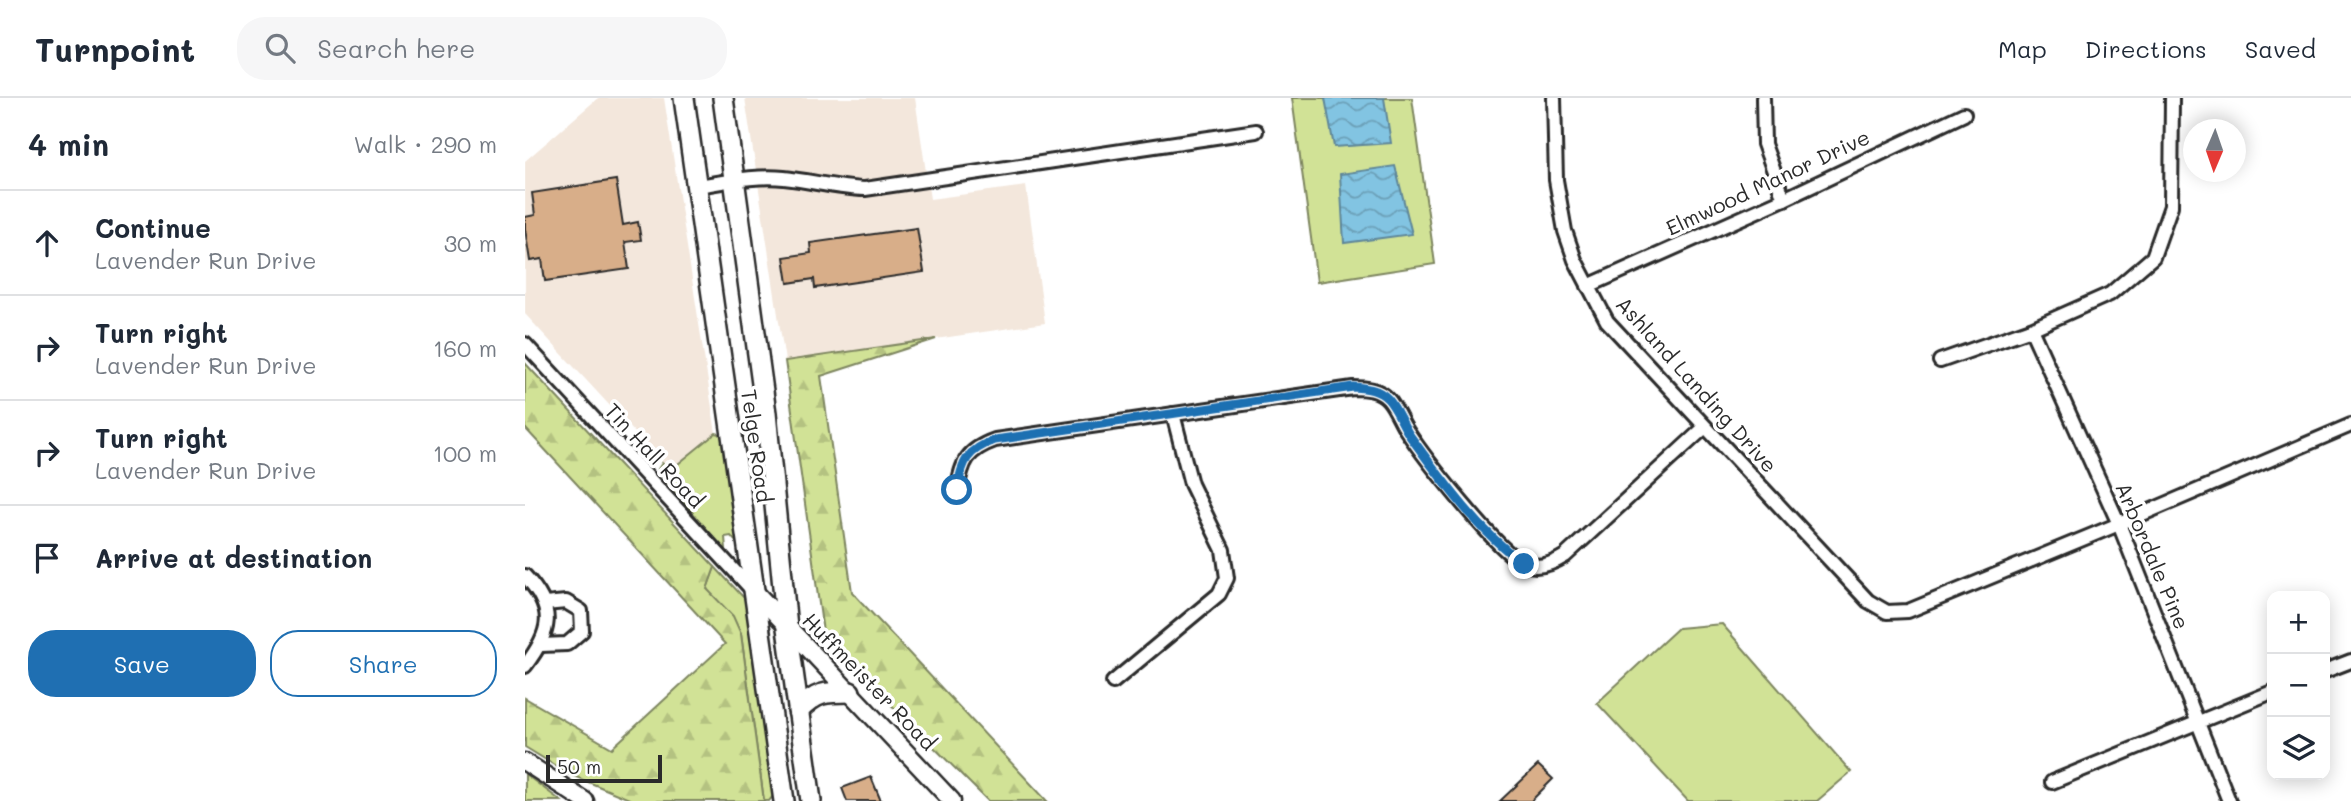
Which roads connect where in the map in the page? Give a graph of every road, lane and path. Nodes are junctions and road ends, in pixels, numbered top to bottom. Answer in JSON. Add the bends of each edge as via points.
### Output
{"nodes":[{"id":1,"x":684,"y":98,"type":"edge"},
{"id":2,"x":723,"y":98,"type":"edge"},
{"id":3,"x":1553,"y":98,"type":"edge"},
{"id":4,"x":1763,"y":98,"type":"edge"},
{"id":5,"x":2172,"y":98,"type":"edge"},
{"id":6,"x":1964,"y":114,"type":"dead end"},
{"id":7,"x":1257,"y":131,"type":"dead end"},
{"id":8,"x":735,"y":180,"type":"junction"},
{"id":9,"x":697,"y":186,"type":"junction"},
{"id":10,"x":1783,"y":199,"type":"junction"},
{"id":11,"x":1588,"y":286,"type":"junction"},
{"id":12,"x":2031,"y":329,"type":"junction"},
{"id":13,"x":525,"y":344,"type":"edge"},
{"id":14,"x":1940,"y":361,"type":"dead end"},
{"id":15,"x":1173,"y":414,"type":"junction"},
{"id":16,"x":2351,"y":425,"type":"edge"},
{"id":17,"x":1705,"y":427,"type":"junction"},
{"id":18,"x":957,"y":490,"type":"dead end"},
{"id":19,"x":2119,"y":524,"type":"junction"},
{"id":20,"x":525,"y":576,"type":"edge"},
{"id":21,"x":755,"y":592,"type":"junction"},
{"id":22,"x":545,"y":604,"type":"junction"},
{"id":23,"x":787,"y":628,"type":"junction"},
{"id":24,"x":541,"y":645,"type":"junction"},
{"id":25,"x":2351,"y":661,"type":"edge"},
{"id":26,"x":525,"y":666,"type":"edge"},
{"id":27,"x":2330,"y":669,"type":"edge"},
{"id":28,"x":1112,"y":682,"type":"dead end"},
{"id":29,"x":850,"y":692,"type":"junction"},
{"id":30,"x":2267,"y":694,"type":"edge"},
{"id":31,"x":798,"y":711,"type":"junction"},
{"id":32,"x":2199,"y":722,"type":"junction"},
{"id":33,"x":525,"y":762,"type":"edge"},
{"id":34,"x":2052,"y":782,"type":"dead end"},
{"id":35,"x":587,"y":799,"type":"edge"},
{"id":36,"x":784,"y":801,"type":"edge"},
{"id":37,"x":811,"y":801,"type":"edge"},
{"id":38,"x":952,"y":801,"type":"edge"},
{"id":39,"x":2229,"y":801,"type":"edge"}],
"edges":[{"from":1,"to":9,"type":"main road","name":"Telge Road"},
{"from":2,"to":8,"type":"main road","name":"Telge Road"},
{"from":3,"to":11,"type":"street","name":"Ashland Landing Drive","via":[[1556,180],[1565,231]]},
{"from":4,"to":10,"type":"street","via":[[1764,144]]},
{"from":5,"to":12,"type":"street","via":[[2171,206],[2153,257],[2110,294]]},
{"from":6,"to":10,"type":"street","name":"Elmwood Manor Drive"},
{"from":7,"to":8,"type":"street","via":[[865,188],[784,178]]},
{"from":8,"to":9,"type":"street"},
{"from":8,"to":23,"type":"main road","name":"Telge Road","via":[[766,413]]},
{"from":9,"to":21,"type":"main road","name":"Telge Road"},
{"from":10,"to":11,"type":"street","name":"Elmwood Manor Drive"},
{"from":11,"to":17,"type":"street","name":"Ashland Landing Drive","via":[[1608,321]]},
{"from":12,"to":14,"type":"street"},
{"from":12,"to":19,"type":"street","name":"Arbordale Pine"},
{"from":13,"to":21,"type":"street","name":"Tin Hall Road"},
{"from":15,"to":17,"type":"street","via":[[1353,387],[1378,392],[1388,399],[1472,514],[1511,555],[1535,565],[1565,556]]},
{"from":15,"to":18,"type":"street","via":[[983,444],[968,454]]},
{"from":15,"to":28,"type":"street","via":[[1191,484],[1223,550],[1227,578],[1219,594]]},
{"from":16,"to":19,"type":"street"},
{"from":17,"to":19,"type":"street","name":"Ashland Landing Drive","via":[[1868,601],[1887,612],[1908,611]]},
{"from":19,"to":32,"type":"street","name":"Arbordale Pine"},
{"from":20,"to":22,"type":"street"},
{"from":21,"to":23,"type":"street","name":"Huffmeister Road"},
{"from":21,"to":36,"type":"main road","name":"Telge Road"},
{"from":22,"to":24,"type":"street","via":[[548,624]]},
{"from":22,"to":24,"type":"street","via":[[566,602],[581,611],[582,631],[567,644]]},
{"from":23,"to":29,"type":"street","name":"Huffmeister Road"},
{"from":23,"to":31,"type":"main road","name":"Telge Road"},
{"from":24,"to":26,"type":"street"},
{"from":25,"to":27,"type":"street"},
{"from":29,"to":31,"type":"main road","via":[[814,696]]},
{"from":29,"to":38,"type":"street","name":"Huffmeister Road"},
{"from":30,"to":32,"type":"street"},
{"from":31,"to":37,"type":"main road","name":"Telge Road"},
{"from":32,"to":34,"type":"street"},
{"from":32,"to":39,"type":"street","name":"Arbordale Pine"},
{"from":33,"to":35,"type":"street"}]}
